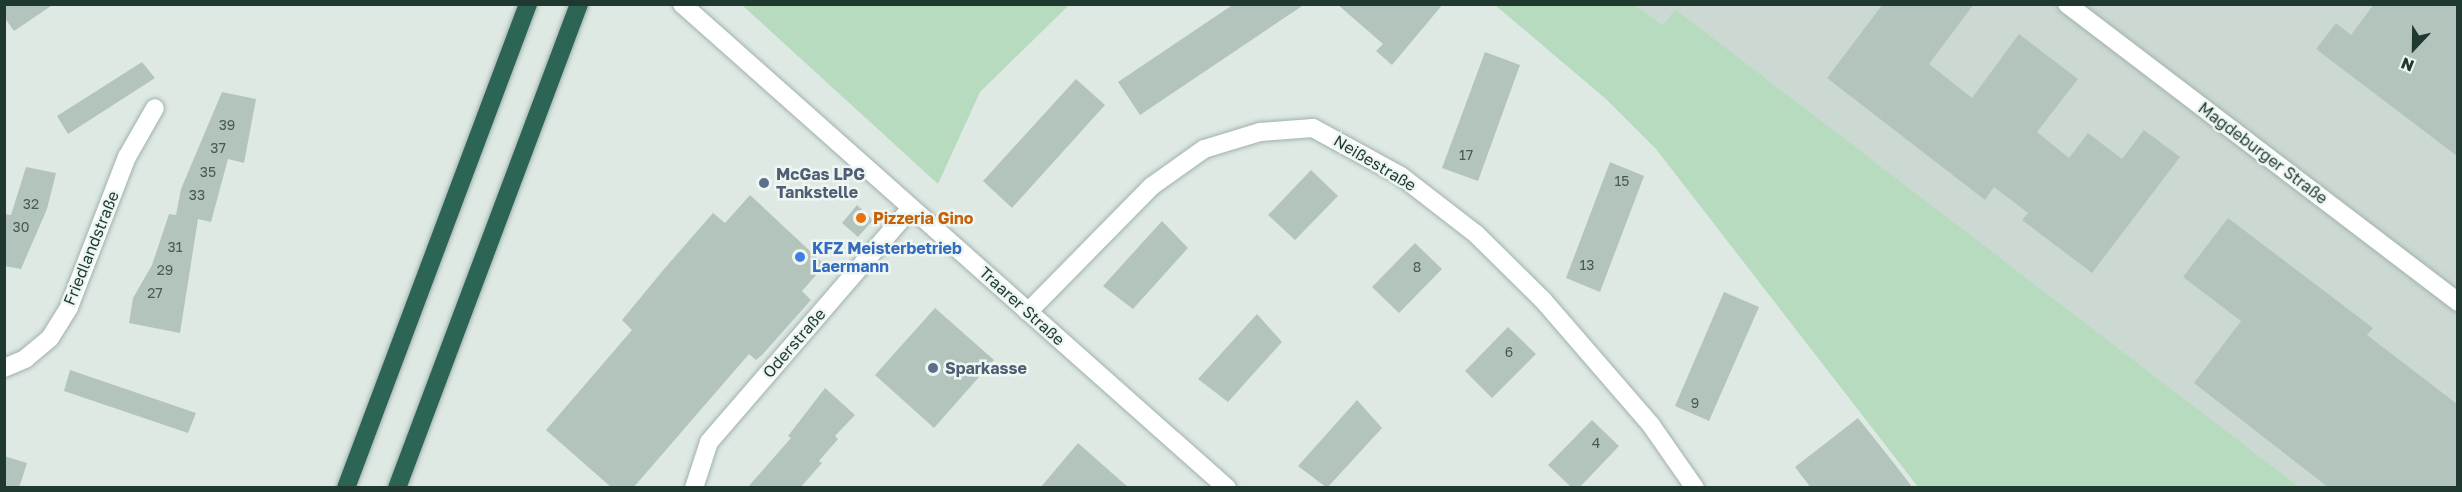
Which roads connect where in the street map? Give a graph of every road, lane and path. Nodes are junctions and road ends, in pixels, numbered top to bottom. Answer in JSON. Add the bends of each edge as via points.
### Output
{"nodes":[{"id":1,"x":528,"y":4,"type":"edge"},
{"id":2,"x":682,"y":4,"type":"edge"},
{"id":3,"x":2067,"y":4,"type":"edge"},
{"id":4,"x":579,"y":5,"type":"edge"},
{"id":5,"x":156,"y":108,"type":"dead end"},
{"id":6,"x":910,"y":208,"type":"junction"},
{"id":7,"x":2457,"y":302,"type":"edge"},
{"id":8,"x":1028,"y":312,"type":"junction"},
{"id":9,"x":4,"y":368,"type":"edge"},
{"id":10,"x":346,"y":488,"type":"edge"},
{"id":11,"x":397,"y":488,"type":"edge"},
{"id":12,"x":694,"y":488,"type":"edge"},
{"id":13,"x":1227,"y":488,"type":"edge"},
{"id":14,"x":1695,"y":488,"type":"edge"}],
"edges":[{"from":1,"to":10,"type":"highway"},
{"from":2,"to":6,"type":"street","name":"Traarer Straße"},
{"from":3,"to":7,"type":"street","name":"Magdeburger Straße"},
{"from":4,"to":11,"type":"highway"},
{"from":5,"to":9,"type":"street","name":"Friedlandstraße","via":[[127,157],[69,307],[50,338],[25,359]]},
{"from":6,"to":8,"type":"street","name":"Traarer Straße"},
{"from":6,"to":12,"type":"street","name":"Oderstraße","via":[[709,442]]},
{"from":8,"to":13,"type":"street","name":"Traarer Straße"},
{"from":8,"to":14,"type":"street","name":"Neißestraße","via":[[1152,186],[1204,149],[1260,132],[1313,128],[1401,176],[1476,234],[1542,299],[1651,425]]}]}
